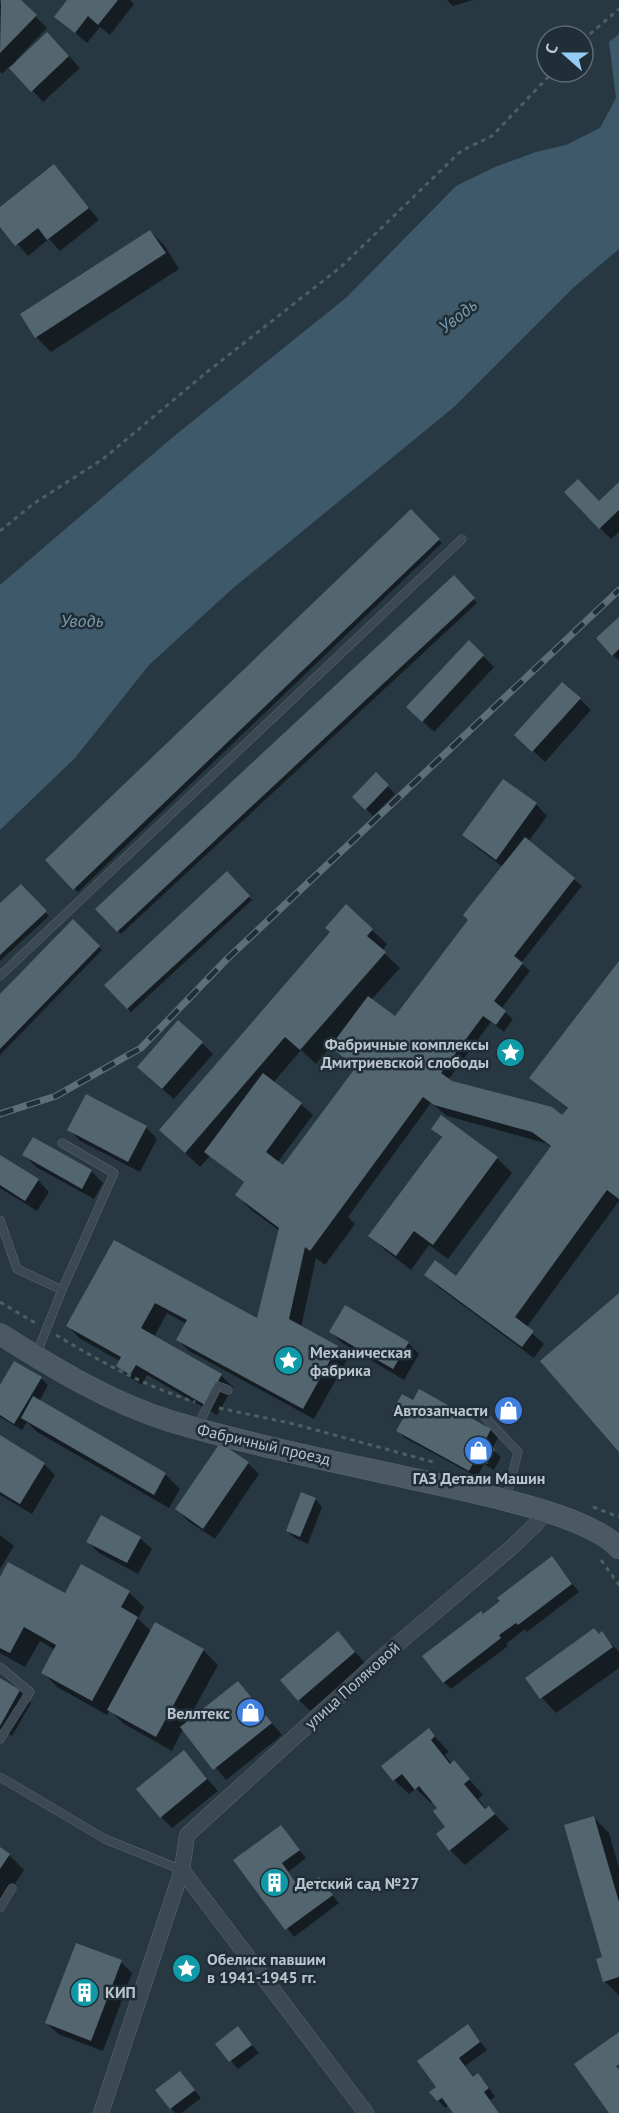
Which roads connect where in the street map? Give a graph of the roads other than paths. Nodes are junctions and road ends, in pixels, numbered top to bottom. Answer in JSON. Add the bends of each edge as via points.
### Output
{"nodes":[{"id":1,"x":462,"y":539,"type":"dead end"},
{"id":2,"x":0,"y":976,"type":"edge"},
{"id":3,"x":62,"y":1143,"type":"dead end"},
{"id":4,"x":0,"y":1220,"type":"edge"},
{"id":5,"x":62,"y":1290,"type":"junction"},
{"id":6,"x":0,"y":1334,"type":"edge"},
{"id":7,"x":35,"y":1356,"type":"junction"},
{"id":8,"x":228,"y":1390,"type":"dead end"},
{"id":9,"x":482,"y":1413,"type":"dead end"},
{"id":10,"x":196,"y":1428,"type":"junction"},
{"id":11,"x":506,"y":1501,"type":"junction"},
{"id":12,"x":544,"y":1512,"type":"junction"},
{"id":13,"x":619,"y":1548,"type":"edge"},
{"id":14,"x":0,"y":1667,"type":"edge"},
{"id":15,"x":0,"y":1739,"type":"edge"},
{"id":16,"x":0,"y":1777,"type":"edge"},
{"id":17,"x":182,"y":1870,"type":"junction"},
{"id":18,"x":12,"y":1888,"type":"dead end"},
{"id":19,"x":0,"y":1908,"type":"edge"},
{"id":20,"x":101,"y":2113,"type":"edge"},
{"id":21,"x":366,"y":2113,"type":"edge"}],
"edges":[{"from":1,"to":2,"type":"lane"},
{"from":3,"to":5,"type":"lane","via":[[114,1173]]},
{"from":4,"to":5,"type":"lane","via":[[17,1269]]},
{"from":5,"to":7,"type":"lane"},
{"from":6,"to":7,"type":"main road","name":"Фабричный проезд"},
{"from":7,"to":10,"type":"main road","name":"Фабричный проезд","via":[[150,1415]]},
{"from":8,"to":10,"type":"lane","via":[[218,1386]]},
{"from":9,"to":11,"type":"lane","via":[[518,1452]]},
{"from":10,"to":11,"type":"main road","name":"Фабричный проезд"},
{"from":11,"to":12,"type":"main road","name":"Фабричный проезд"},
{"from":12,"to":13,"type":"main road","name":"Фабричный проезд","via":[[587,1527]]},
{"from":12,"to":17,"type":"street","name":"улица Поляковой","via":[[512,1547],[387,1653],[187,1835]]},
{"from":14,"to":15,"type":"lane","via":[[30,1692]]},
{"from":16,"to":17,"type":"lane","via":[[105,1839]]},
{"from":17,"to":20,"type":"street","name":"улица Поляковой"},
{"from":17,"to":21,"type":"street"},
{"from":18,"to":19,"type":"lane"}]}
